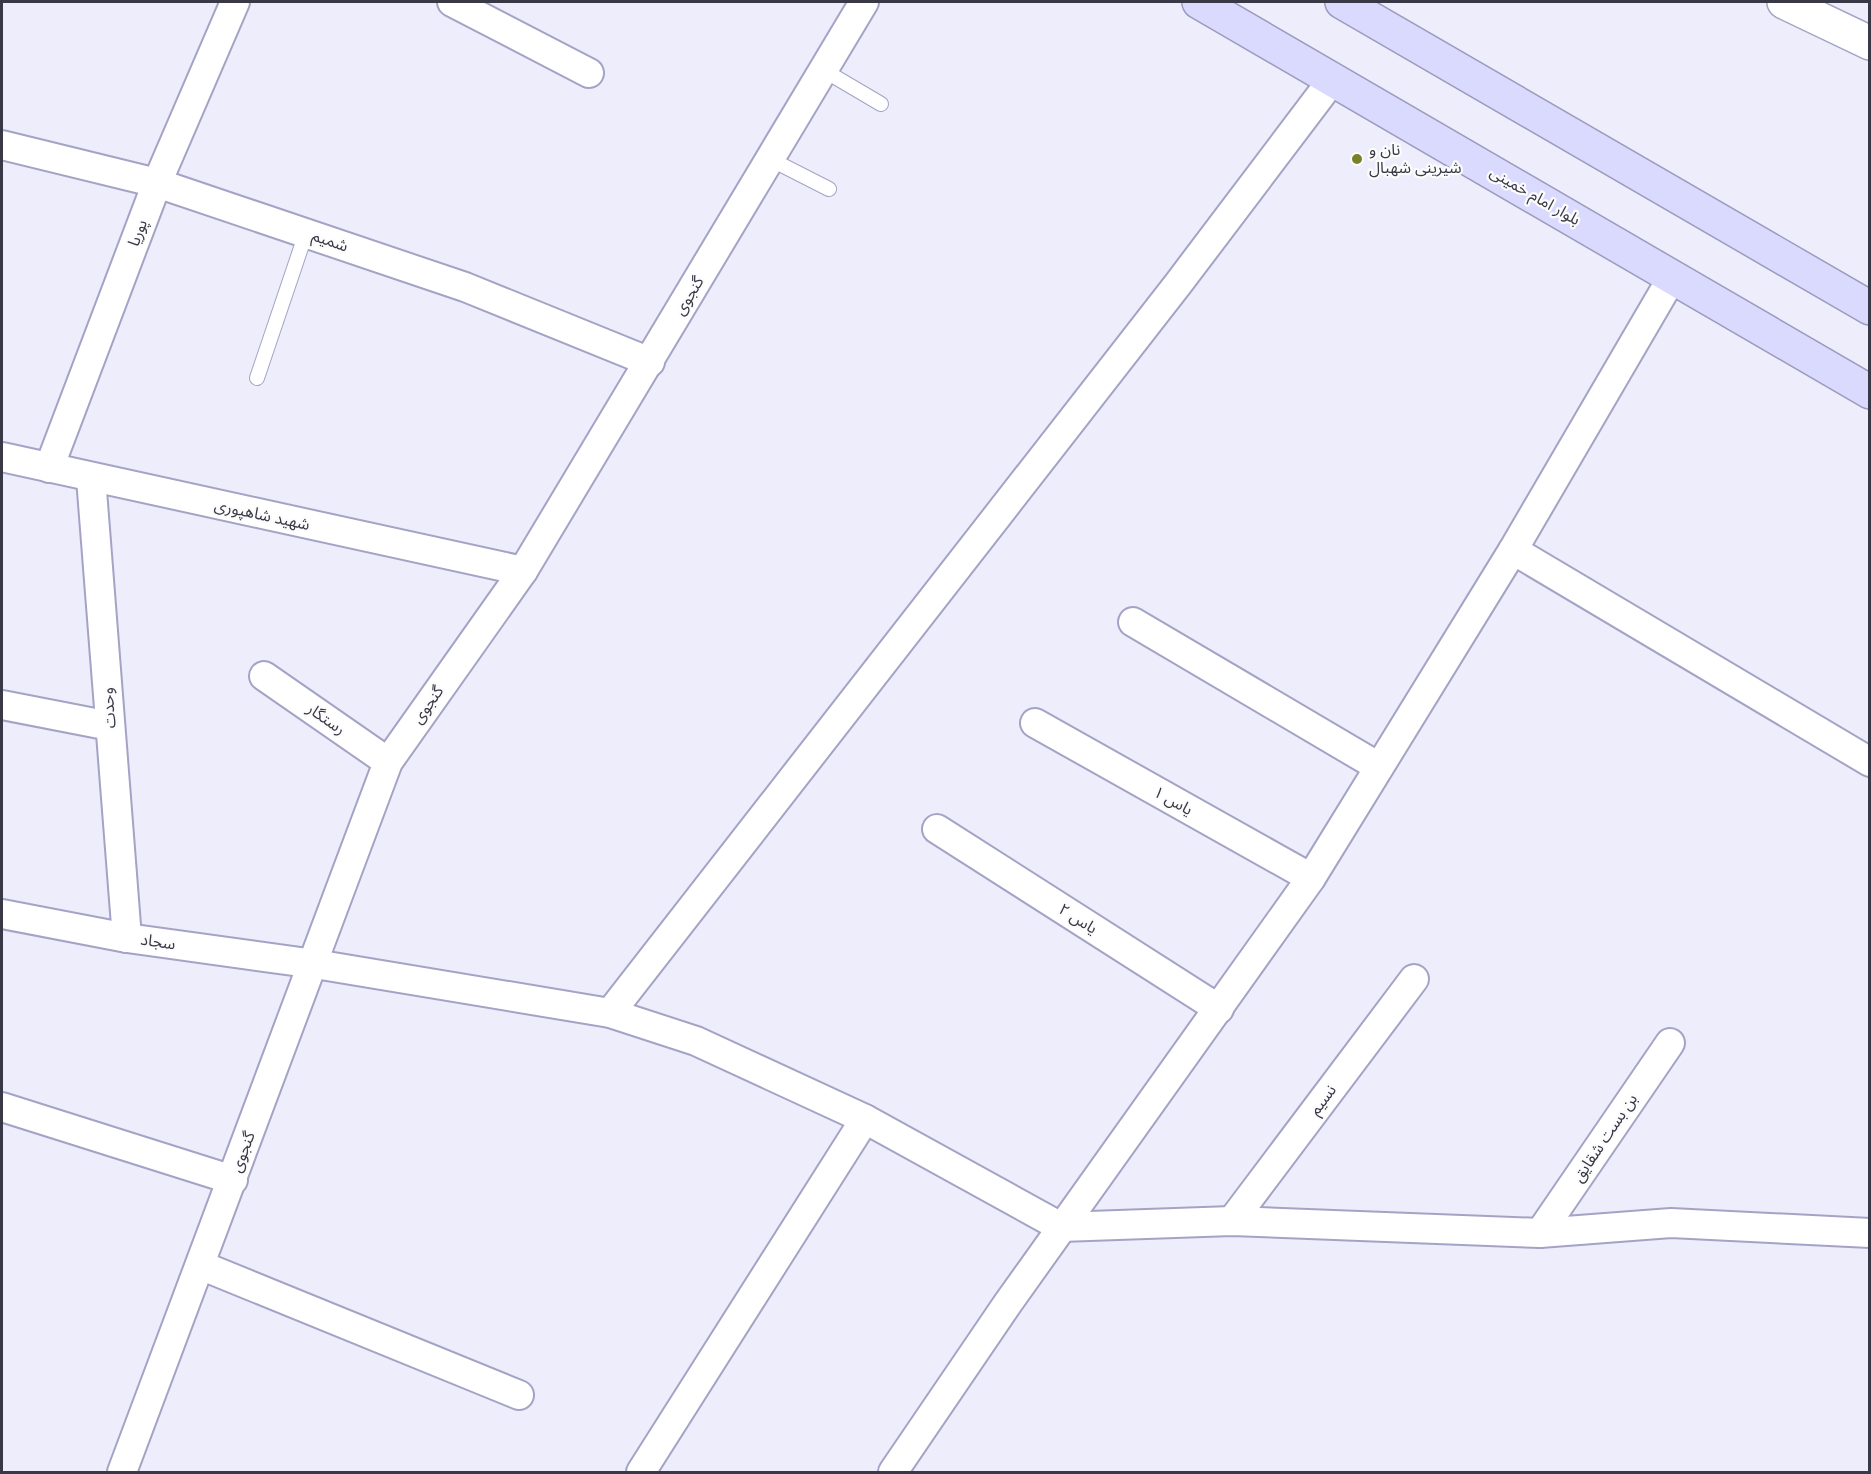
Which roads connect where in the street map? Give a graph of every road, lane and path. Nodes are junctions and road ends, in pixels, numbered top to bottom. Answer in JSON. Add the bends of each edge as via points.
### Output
{"nodes":[{"id":1,"x":235,"y":2,"type":"edge"},
{"id":2,"x":452,"y":2,"type":"edge"},
{"id":3,"x":864,"y":2,"type":"edge"},
{"id":4,"x":1199,"y":2,"type":"edge"},
{"id":5,"x":1342,"y":2,"type":"edge"},
{"id":6,"x":1784,"y":2,"type":"edge"},
{"id":7,"x":1869,"y":43,"type":"edge"},
{"id":8,"x":825,"y":71,"type":"junction"},
{"id":9,"x":590,"y":73,"type":"dead end"},
{"id":10,"x":1333,"y":79,"type":"junction"},
{"id":11,"x":881,"y":104,"type":"dead end"},
{"id":12,"x":2,"y":146,"type":"edge"},
{"id":13,"x":770,"y":159,"type":"junction"},
{"id":14,"x":157,"y":183,"type":"junction"},
{"id":15,"x":829,"y":189,"type":"dead end"},
{"id":16,"x":306,"y":233,"type":"junction"},
{"id":17,"x":1673,"y":276,"type":"junction"},
{"id":18,"x":1869,"y":308,"type":"edge"},
{"id":19,"x":650,"y":362,"type":"junction"},
{"id":20,"x":257,"y":378,"type":"dead end"},
{"id":21,"x":1869,"y":392,"type":"edge"},
{"id":22,"x":2,"y":456,"type":"edge"},
{"id":23,"x":49,"y":468,"type":"junction"},
{"id":24,"x":91,"y":478,"type":"junction"},
{"id":25,"x":1513,"y":550,"type":"junction"},
{"id":26,"x":523,"y":571,"type":"junction"},
{"id":27,"x":1132,"y":622,"type":"dead end"},
{"id":28,"x":264,"y":676,"type":"dead end"},
{"id":29,"x":2,"y":705,"type":"edge"},
{"id":30,"x":1035,"y":723,"type":"dead end"},
{"id":31,"x":110,"y":726,"type":"junction"},
{"id":32,"x":388,"y":762,"type":"junction"},
{"id":33,"x":1869,"y":762,"type":"edge"},
{"id":34,"x":1379,"y":767,"type":"junction"},
{"id":35,"x":937,"y":829,"type":"dead end"},
{"id":36,"x":1311,"y":878,"type":"junction"},
{"id":37,"x":2,"y":914,"type":"edge"},
{"id":38,"x":127,"y":938,"type":"junction"},
{"id":39,"x":315,"y":964,"type":"junction"},
{"id":40,"x":1414,"y":979,"type":"dead end"},
{"id":41,"x":1219,"y":1009,"type":"junction"},
{"id":42,"x":610,"y":1013,"type":"junction"},
{"id":43,"x":1670,"y":1043,"type":"dead end"},
{"id":44,"x":2,"y":1107,"type":"edge"},
{"id":45,"x":865,"y":1119,"type":"junction"},
{"id":46,"x":233,"y":1180,"type":"junction"},
{"id":47,"x":1232,"y":1221,"type":"junction"},
{"id":48,"x":1061,"y":1227,"type":"junction"},
{"id":49,"x":1540,"y":1233,"type":"junction"},
{"id":50,"x":1869,"y":1233,"type":"edge"},
{"id":51,"x":200,"y":1265,"type":"junction"},
{"id":52,"x":519,"y":1395,"type":"dead end"},
{"id":53,"x":122,"y":1473,"type":"edge"},
{"id":54,"x":641,"y":1473,"type":"edge"},
{"id":55,"x":893,"y":1473,"type":"edge"}],
"edges":[{"from":1,"to":14,"type":"street","name":"پوریا"},
{"from":2,"to":9,"type":"street"},
{"from":3,"to":8,"type":"street","name":"گنجوی"},
{"from":4,"to":10,"type":"highway","name":"بلوار امام خمینی"},
{"from":5,"to":18,"type":"highway"},
{"from":6,"to":7,"type":"main road"},
{"from":8,"to":11,"type":"lane"},
{"from":8,"to":13,"type":"street","name":"گنجوی"},
{"from":10,"to":17,"type":"highway","name":"بلوار امام خمینی"},
{"from":10,"to":42,"type":"street"},
{"from":12,"to":14,"type":"street","name":"شمیم"},
{"from":13,"to":15,"type":"lane"},
{"from":13,"to":19,"type":"street","name":"گنجوی"},
{"from":14,"to":16,"type":"street","name":"شمیم"},
{"from":14,"to":23,"type":"street","name":"پوریا"},
{"from":16,"to":19,"type":"street","name":"شمیم","via":[[465,287]]},
{"from":16,"to":20,"type":"lane"},
{"from":17,"to":21,"type":"highway","name":"بلوار امام خمینی"},
{"from":17,"to":25,"type":"street"},
{"from":19,"to":26,"type":"street","name":"گنجوی"},
{"from":22,"to":23,"type":"street","name":"شهید شاهپوری"},
{"from":23,"to":24,"type":"street","name":"شهید شاهپوری"},
{"from":24,"to":26,"type":"street","name":"شهید شاهپوری"},
{"from":24,"to":31,"type":"street","name":"وحدت"},
{"from":25,"to":33,"type":"street"},
{"from":25,"to":34,"type":"street"},
{"from":26,"to":32,"type":"street","name":"گنجوی"},
{"from":27,"to":34,"type":"street"},
{"from":28,"to":32,"type":"street","name":"رستگار"},
{"from":29,"to":31,"type":"street"},
{"from":30,"to":36,"type":"street","name":"یاس ۱"},
{"from":31,"to":38,"type":"street","name":"وحدت"},
{"from":32,"to":39,"type":"street","name":"گنجوی"},
{"from":34,"to":36,"type":"street"},
{"from":35,"to":41,"type":"street","name":"یاس ۲"},
{"from":36,"to":41,"type":"street"},
{"from":37,"to":38,"type":"street","name":"سجاد"},
{"from":38,"to":39,"type":"street","name":"سجاد"},
{"from":39,"to":42,"type":"street","name":"سجاد"},
{"from":39,"to":46,"type":"street","name":"گنجوی"},
{"from":40,"to":47,"type":"street","name":"نسیم"},
{"from":41,"to":48,"type":"street"},
{"from":42,"to":45,"type":"street","name":"سجاد","via":[[696,1041]]},
{"from":43,"to":49,"type":"street","name":"بن بست شقایق"},
{"from":44,"to":46,"type":"street"},
{"from":45,"to":48,"type":"street","name":"سجاد"},
{"from":45,"to":54,"type":"street"},
{"from":46,"to":51,"type":"street","name":"گنجوی"},
{"from":47,"to":48,"type":"street"},
{"from":47,"to":49,"type":"street"},
{"from":48,"to":55,"type":"street"},
{"from":49,"to":50,"type":"street","via":[[1671,1223]]},
{"from":51,"to":52,"type":"street"},
{"from":51,"to":53,"type":"street","name":"گنجوی"}]}
